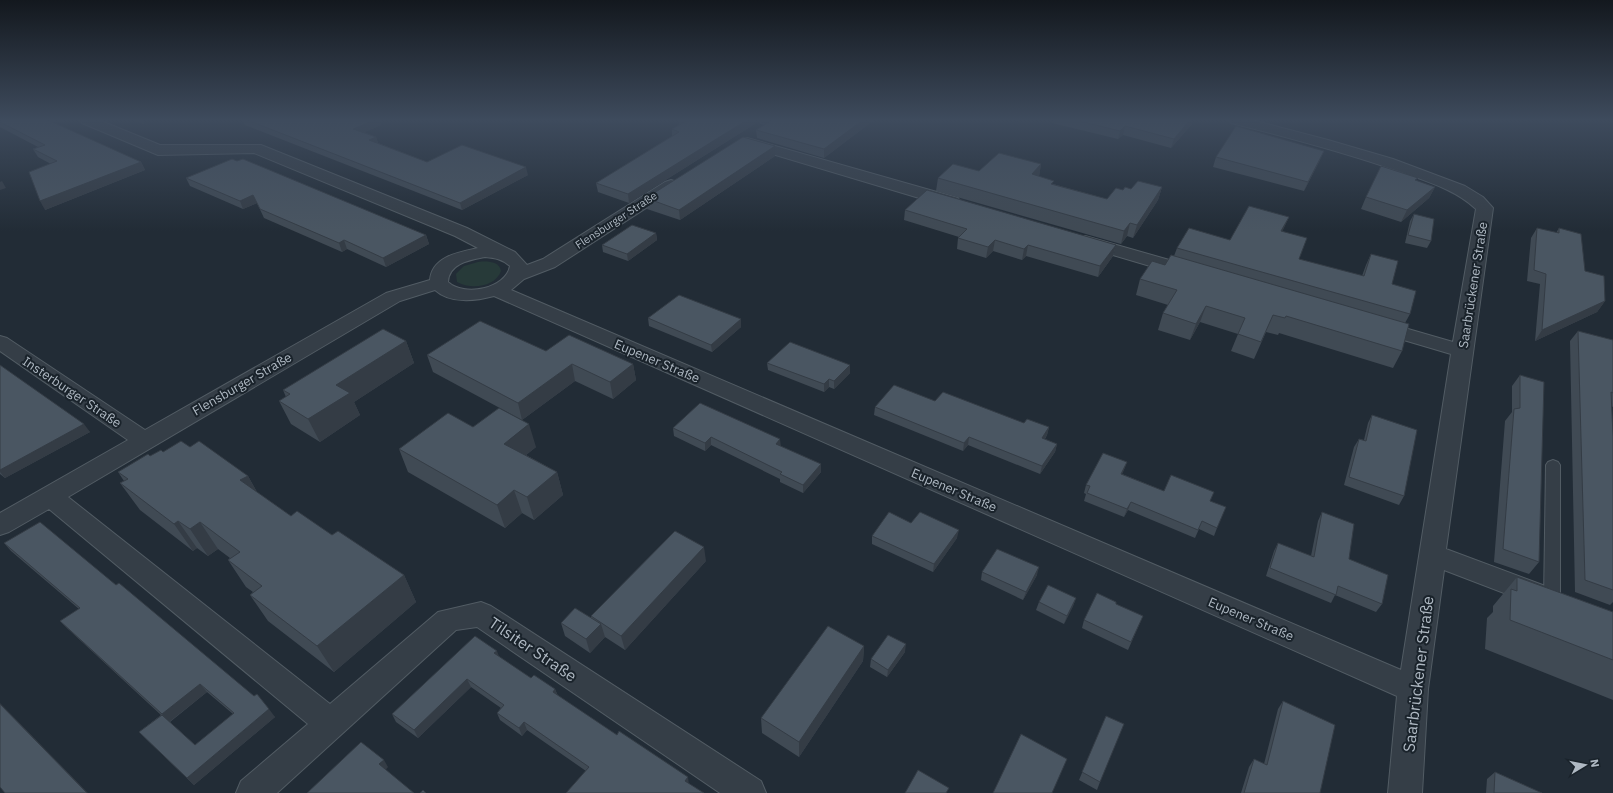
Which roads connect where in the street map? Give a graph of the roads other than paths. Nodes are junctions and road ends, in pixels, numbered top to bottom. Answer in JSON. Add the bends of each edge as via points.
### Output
{"nodes":[{"id":1,"x":278,"y":157,"type":"edge"},
{"id":2,"x":790,"y":157,"type":"edge"},
{"id":3,"x":1372,"y":157,"type":"edge"},
{"id":4,"x":681,"y":178,"type":"edge"},
{"id":5,"x":971,"y":208,"type":"edge"},
{"id":6,"x":1071,"y":237,"type":"edge"},
{"id":7,"x":502,"y":253,"type":"junction"},
{"id":8,"x":517,"y":275,"type":"junction"},
{"id":9,"x":1209,"y":277,"type":"edge"},
{"id":10,"x":439,"y":283,"type":"junction"},
{"id":11,"x":496,"y":290,"type":"junction"},
{"id":12,"x":1362,"y":322,"type":"edge"},
{"id":13,"x":0,"y":342,"type":"edge"},
{"id":14,"x":1462,"y":351,"type":"junction"},
{"id":15,"x":145,"y":441,"type":"junction"},
{"id":16,"x":1554,"y":465,"type":"dead end"},
{"id":17,"x":50,"y":496,"type":"junction"},
{"id":18,"x":0,"y":525,"type":"edge"},
{"id":19,"x":1432,"y":555,"type":"junction"},
{"id":20,"x":1562,"y":604,"type":"joint"},
{"id":21,"x":1413,"y":689,"type":"junction"},
{"id":22,"x":331,"y":724,"type":"junction"},
{"id":23,"x":253,"y":793,"type":"edge"},
{"id":24,"x":749,"y":793,"type":"edge"},
{"id":25,"x":1405,"y":793,"type":"edge"}],
"edges":[{"from":1,"to":7,"type":"street","via":[[461,232]]},
{"from":2,"to":5,"type":"street"},
{"from":3,"to":14,"type":"street","name":"Saarbrückener Straße","via":[[1434,179],[1476,198],[1485,208]]},
{"from":4,"to":8,"type":"street","name":"Flensburger Straße","via":[[549,263]]},
{"from":6,"to":9,"type":"street"},
{"from":7,"to":8,"type":"street","via":[[514,258],[519,266]]},
{"from":7,"to":10,"type":"street","via":[[485,252],[450,263],[440,273]]},
{"from":8,"to":11,"type":"street","name":"Flensburger Straße"},
{"from":10,"to":11,"type":"street","via":[[449,292],[467,295]]},
{"from":10,"to":15,"type":"street","name":"Flensburger Straße","via":[[393,296]]},
{"from":11,"to":21,"type":"street","name":"Eupener Straße"},
{"from":12,"to":14,"type":"street"},
{"from":13,"to":15,"type":"street","name":"Insterburger Straße"},
{"from":14,"to":19,"type":"street","name":"Saarbrückener Straße"},
{"from":15,"to":17,"type":"street","name":"Flensburger Straße"},
{"from":16,"to":20,"type":"lane"},
{"from":17,"to":18,"type":"street","name":"Flensburger Straße"},
{"from":17,"to":22,"type":"street"},
{"from":19,"to":20,"type":"street"},
{"from":19,"to":21,"type":"street","name":"Saarbrückener Straße"},
{"from":21,"to":25,"type":"street","name":"Saarbrückener Straße"},
{"from":22,"to":23,"type":"street","name":"Tilsiter Straße"},
{"from":22,"to":24,"type":"street","name":"Tilsiter Straße","via":[[448,620],[481,614]]}]}
